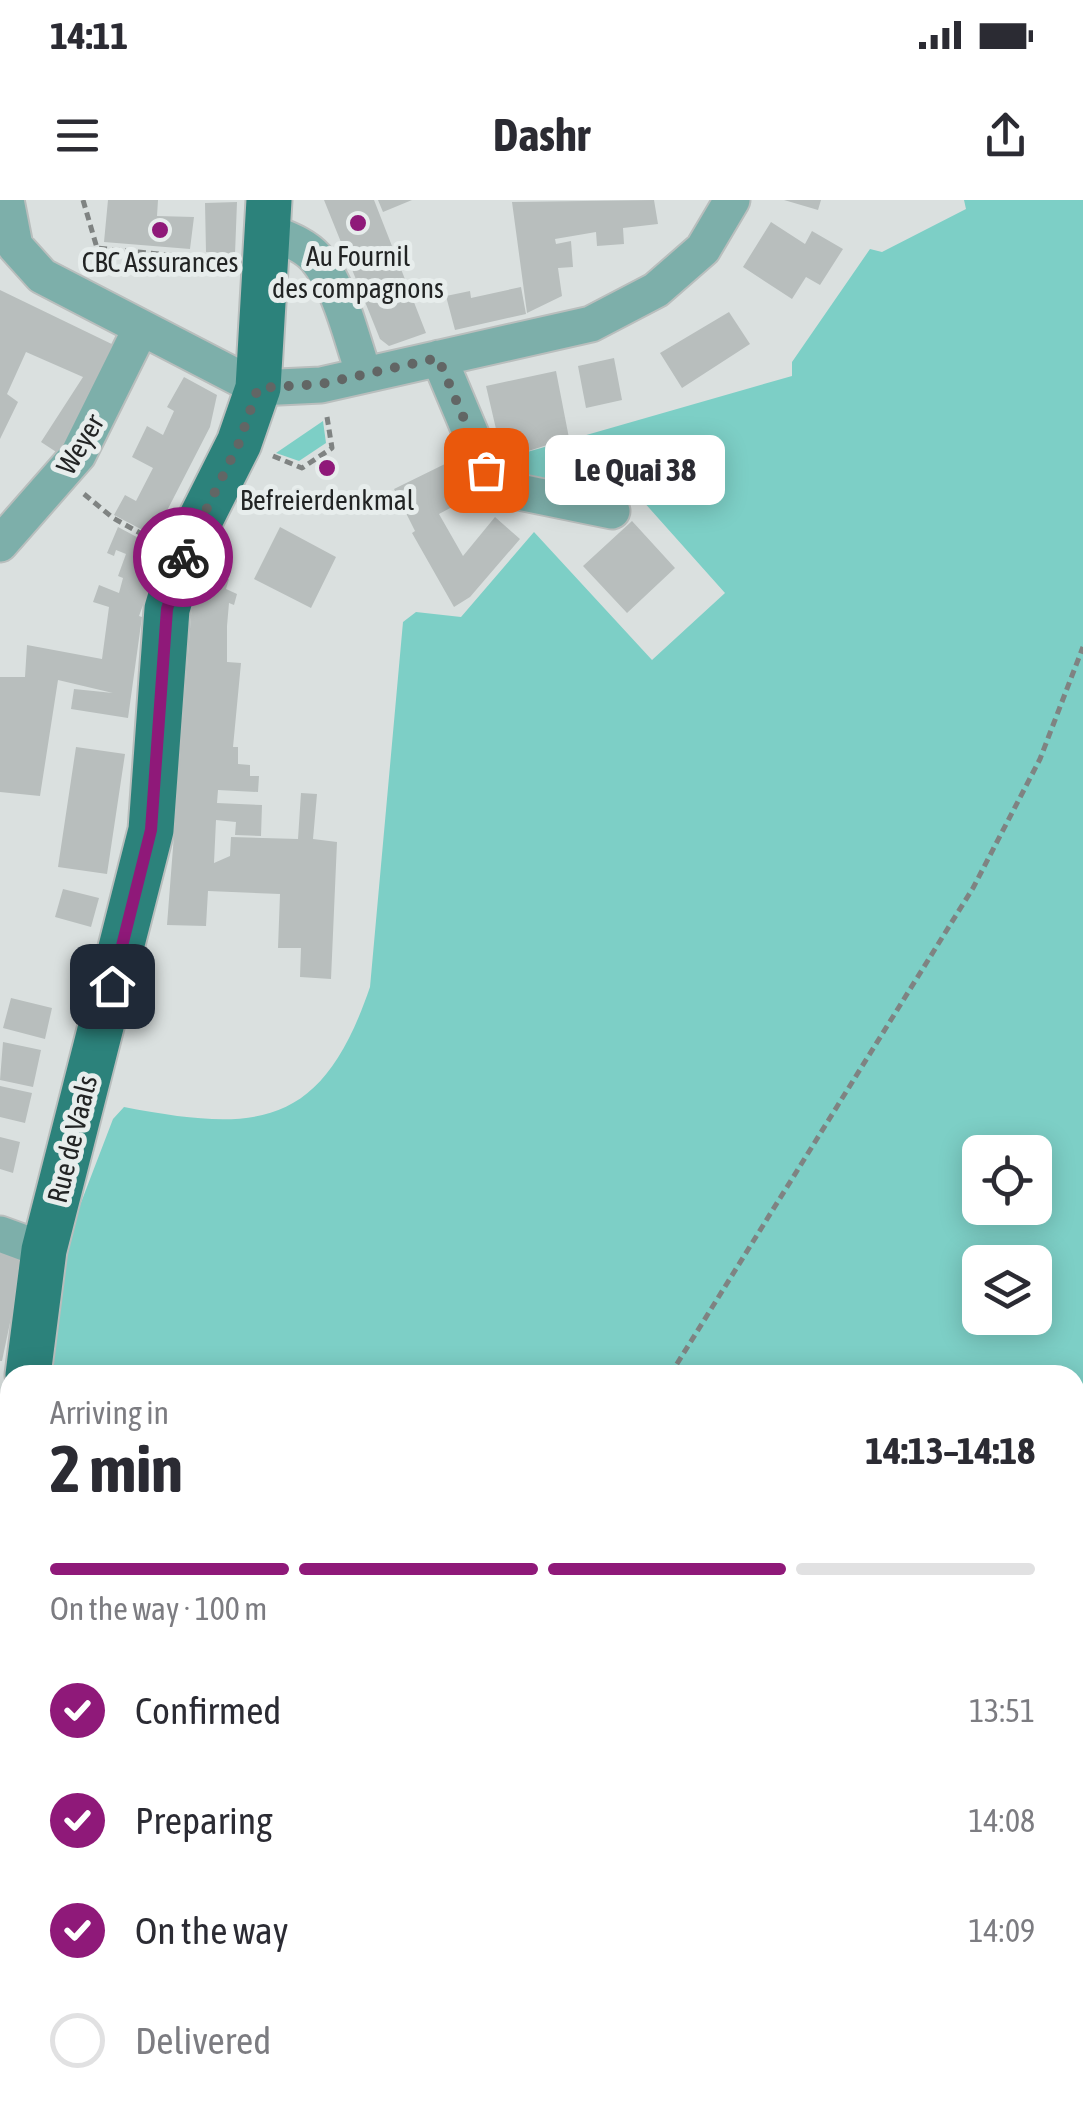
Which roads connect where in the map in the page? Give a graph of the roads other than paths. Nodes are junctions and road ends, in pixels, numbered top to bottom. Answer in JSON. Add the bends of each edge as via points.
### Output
{"nodes":[{"id":1,"x":6,"y":200,"type":"edge"},
{"id":2,"x":732,"y":200,"type":"edge"},
{"id":3,"x":268,"y":216,"type":"edge"},
{"id":4,"x":7,"y":246,"type":"edge"},
{"id":5,"x":140,"y":330,"type":"junction"},
{"id":6,"x":438,"y":358,"type":"junction"},
{"id":7,"x":364,"y":374,"type":"junction"},
{"id":8,"x":258,"y":388,"type":"junction"},
{"id":9,"x":612,"y":511,"type":"dead end"},
{"id":10,"x":0,"y":544,"type":"edge"},
{"id":11,"x":0,"y":1234,"type":"edge"},
{"id":12,"x":44,"y":1250,"type":"junction"},
{"id":13,"x":29,"y":1365,"type":"edge"}],
"edges":[{"from":1,"to":4,"type":"street"},
{"from":2,"to":6,"type":"street","via":[[702,249],[656,290],[592,324]]},
{"from":3,"to":7,"type":"street","via":[[316,258]]},
{"from":3,"to":8,"type":"main road","name":"Rue de Vaals"},
{"from":4,"to":5,"type":"street","via":[[42,276]]},
{"from":5,"to":8,"type":"street"},
{"from":5,"to":10,"type":"street","name":"Weyer","via":[[63,476]]},
{"from":6,"to":7,"type":"street"},
{"from":6,"to":9,"type":"street","via":[[486,470],[514,490]]},
{"from":7,"to":8,"type":"street"},
{"from":8,"to":12,"type":"main road","name":"Rue de Vaals","via":[[239,443],[184,552],[167,609],[142,875]]},
{"from":11,"to":12,"type":"street"},
{"from":12,"to":13,"type":"main road","name":"Rue de Vaals"}]}
